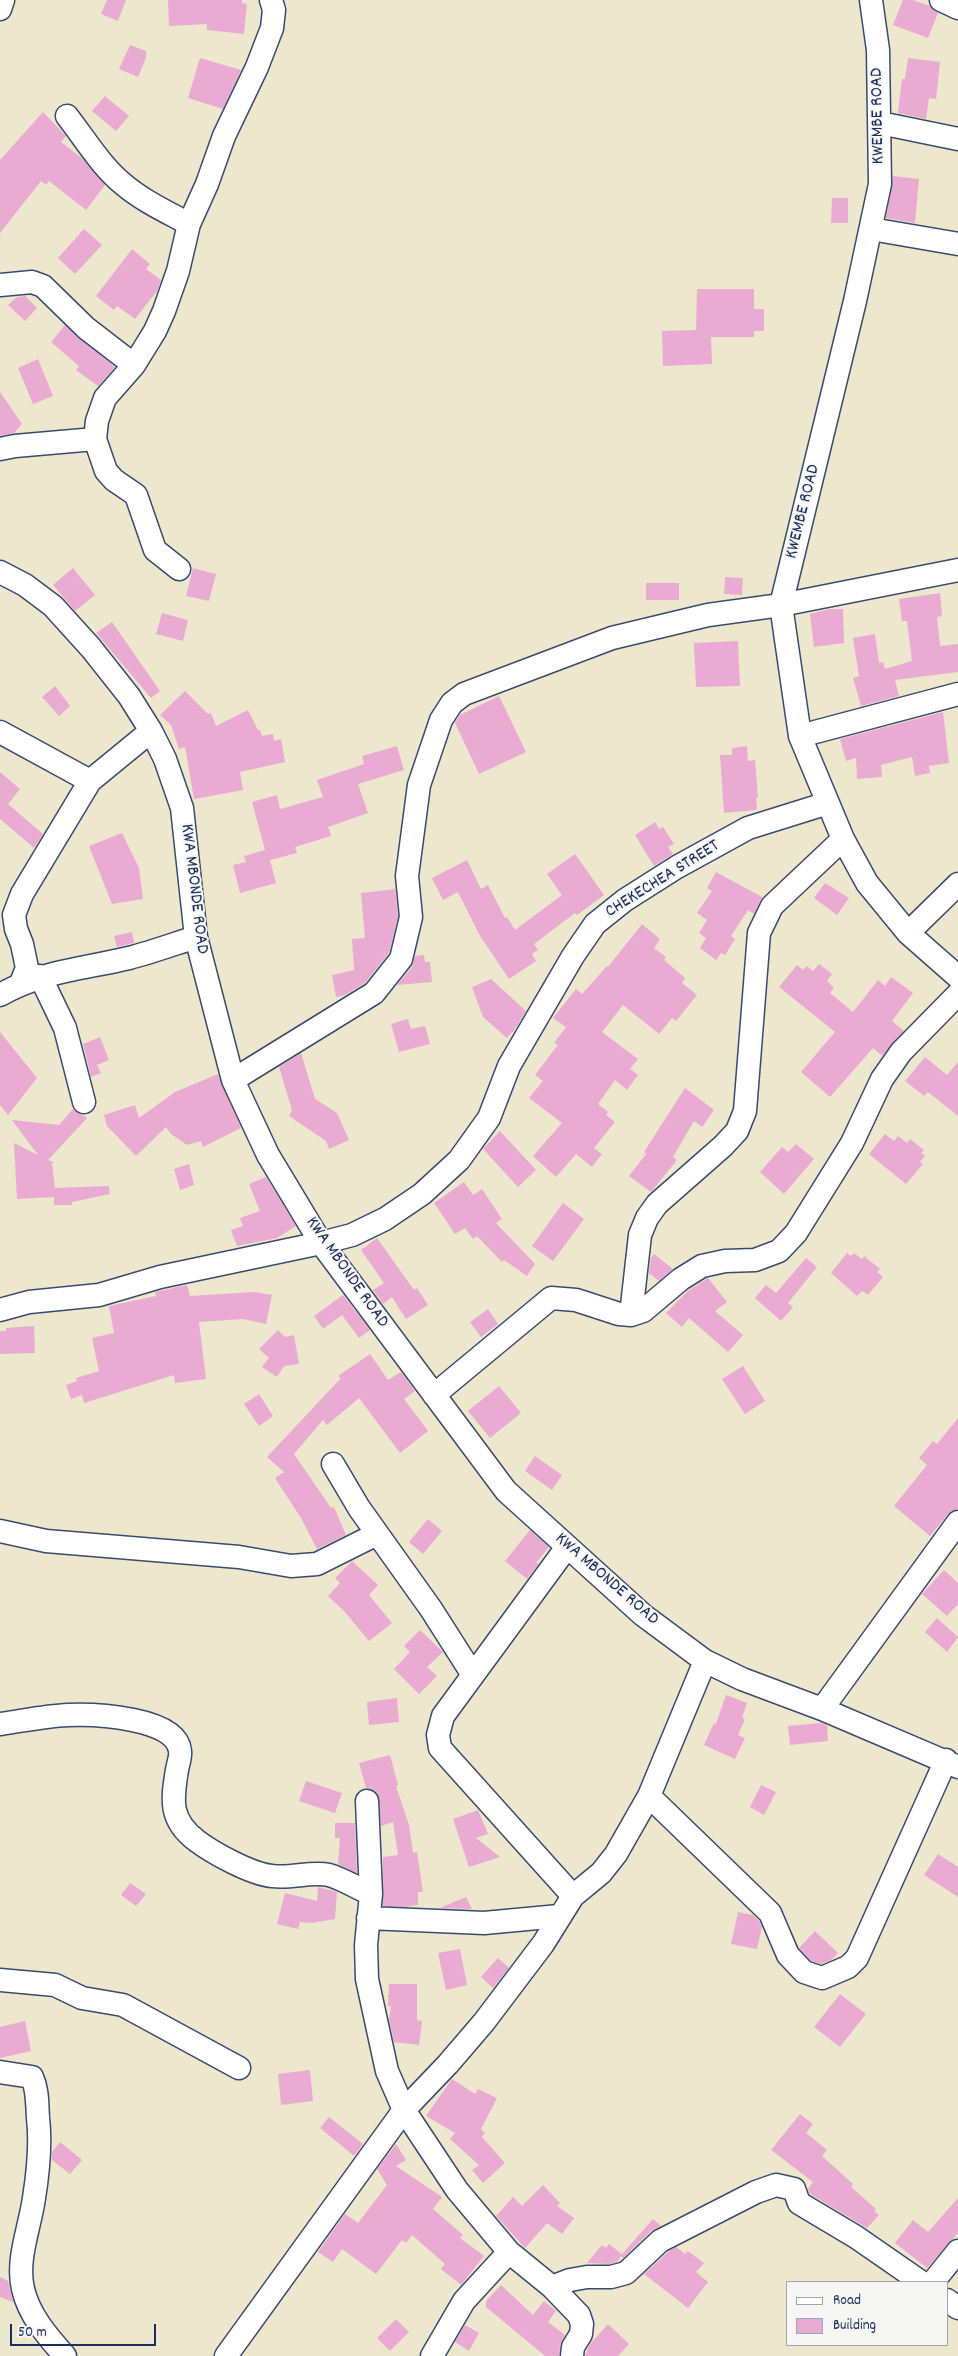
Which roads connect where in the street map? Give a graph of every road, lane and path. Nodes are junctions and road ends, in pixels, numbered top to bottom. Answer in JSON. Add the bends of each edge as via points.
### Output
{"nodes":[{"id":1,"x":3,"y":0,"type":"edge"},
{"id":2,"x":271,"y":0,"type":"edge"},
{"id":3,"x":871,"y":0,"type":"edge"},
{"id":4,"x":942,"y":0,"type":"edge"},
{"id":5,"x":958,"y":8,"type":"edge"},
{"id":6,"x":0,"y":9,"type":"edge"},
{"id":7,"x":67,"y":116,"type":"dead end"},
{"id":8,"x":880,"y":123,"type":"junction"},
{"id":9,"x":958,"y":139,"type":"edge"},
{"id":10,"x":189,"y":224,"type":"junction"},
{"id":11,"x":871,"y":229,"type":"junction"},
{"id":12,"x":958,"y":244,"type":"edge"},
{"id":13,"x":0,"y":285,"type":"edge"},
{"id":14,"x":134,"y":365,"type":"junction"},
{"id":15,"x":95,"y":439,"type":"junction"},
{"id":16,"x":0,"y":449,"type":"edge"},
{"id":17,"x":179,"y":569,"type":"dead end"},
{"id":18,"x":958,"y":570,"type":"edge"},
{"id":19,"x":0,"y":572,"type":"edge"},
{"id":20,"x":781,"y":605,"type":"junction"},
{"id":21,"x":958,"y":694,"type":"edge"},
{"id":22,"x":151,"y":731,"type":"junction"},
{"id":23,"x":0,"y":732,"type":"edge"},
{"id":24,"x":800,"y":736,"type":"junction"},
{"id":25,"x":90,"y":782,"type":"junction"},
{"id":26,"x":828,"y":803,"type":"junction"},
{"id":27,"x":843,"y":839,"type":"junction"},
{"id":28,"x":958,"y":884,"type":"edge"},
{"id":29,"x":908,"y":933,"type":"junction"},
{"id":30,"x":196,"y":937,"type":"junction"},
{"id":31,"x":958,"y":977,"type":"edge"},
{"id":32,"x":30,"y":980,"type":"junction"},
{"id":33,"x":958,"y":994,"type":"edge"},
{"id":34,"x":0,"y":995,"type":"edge"},
{"id":35,"x":233,"y":1080,"type":"junction"},
{"id":36,"x":84,"y":1102,"type":"dead end"},
{"id":37,"x":321,"y":1243,"type":"junction"},
{"id":38,"x":0,"y":1310,"type":"edge"},
{"id":39,"x":630,"y":1315,"type":"junction"},
{"id":40,"x":434,"y":1395,"type":"junction"},
{"id":41,"x":333,"y":1464,"type":"dead end"},
{"id":42,"x":958,"y":1522,"type":"edge"},
{"id":43,"x":0,"y":1531,"type":"edge"},
{"id":44,"x":377,"y":1534,"type":"junction"},
{"id":45,"x":567,"y":1547,"type":"junction"},
{"id":46,"x":705,"y":1661,"type":"junction"},
{"id":47,"x":473,"y":1675,"type":"junction"},
{"id":48,"x":822,"y":1709,"type":"junction"},
{"id":49,"x":0,"y":1724,"type":"edge"},
{"id":50,"x":952,"y":1763,"type":"edge"},
{"id":51,"x":648,"y":1796,"type":"junction"},
{"id":52,"x":367,"y":1801,"type":"dead end"},
{"id":53,"x":371,"y":1894,"type":"junction"},
{"id":54,"x":573,"y":1896,"type":"junction"},
{"id":55,"x":559,"y":1916,"type":"junction"},
{"id":56,"x":368,"y":1918,"type":"junction"},
{"id":57,"x":0,"y":1980,"type":"edge"},
{"id":58,"x":240,"y":2068,"type":"dead end"},
{"id":59,"x":0,"y":2072,"type":"edge"},
{"id":60,"x":404,"y":2110,"type":"junction"},
{"id":61,"x":958,"y":2251,"type":"edge"},
{"id":62,"x":509,"y":2252,"type":"junction"},
{"id":63,"x":920,"y":2281,"type":"edge"},
{"id":64,"x":934,"y":2281,"type":"edge"},
{"id":65,"x":552,"y":2287,"type":"junction"},
{"id":66,"x":65,"y":2356,"type":"edge"},
{"id":67,"x":226,"y":2356,"type":"edge"},
{"id":68,"x":432,"y":2356,"type":"edge"},
{"id":69,"x":572,"y":2356,"type":"edge"}],
"edges":[{"from":1,"to":6,"type":"street"},
{"from":2,"to":10,"type":"street","via":[[274,10],[272,28]]},
{"from":3,"to":8,"type":"street","name":"KWEMBE ROAD","via":[[878,50]]},
{"from":4,"to":5,"type":"street"},
{"from":7,"to":10,"type":"street","via":[[122,184],[142,199]]},
{"from":8,"to":9,"type":"street"},
{"from":8,"to":11,"type":"street","name":"KWEMBE ROAD","via":[[880,184]]},
{"from":10,"to":14,"type":"street","via":[[178,271],[164,310]]},
{"from":11,"to":12,"type":"street"},
{"from":11,"to":20,"type":"street","name":"KWEMBE ROAD"},
{"from":13,"to":14,"type":"street","via":[[32,282],[43,286],[86,328]]},
{"from":14,"to":15,"type":"street","via":[[105,398]]},
{"from":15,"to":16,"type":"street"},
{"from":15,"to":17,"type":"street","via":[[106,471],[136,495],[156,550]]},
{"from":18,"to":20,"type":"street"},
{"from":19,"to":22,"type":"street","name":"KWA MBONDE ROAD","via":[[25,585],[53,606],[113,675]]},
{"from":20,"to":24,"type":"street","name":"KWEMBE ROAD"},
{"from":20,"to":35,"type":"street","via":[[708,615],[612,638],[464,694],[452,703],[441,720],[419,785],[407,876],[412,917],[401,959],[374,993]]},
{"from":21,"to":24,"type":"street"},
{"from":22,"to":25,"type":"street"},
{"from":22,"to":30,"type":"street","name":"KWA MBONDE ROAD","via":[[165,759],[182,808]]},
{"from":23,"to":25,"type":"street"},
{"from":24,"to":26,"type":"street","name":"KWEMBE ROAD"},
{"from":25,"to":32,"type":"street","via":[[22,894],[14,915]]},
{"from":26,"to":27,"type":"street","name":"KWEMBE ROAD"},
{"from":26,"to":37,"type":"street","name":"CHEKECHEA STREET","via":[[748,828],[669,871],[595,924],[572,956],[509,1066],[489,1118],[458,1160],[422,1194],[385,1219],[352,1235]]},
{"from":27,"to":29,"type":"street","name":"KWEMBE ROAD","via":[[867,883]]},
{"from":27,"to":39,"type":"street","via":[[772,906],[759,933],[745,1111],[737,1131],[646,1218],[640,1235]]},
{"from":28,"to":29,"type":"street"},
{"from":29,"to":31,"type":"street","name":"KWEMBE ROAD"},
{"from":30,"to":32,"type":"street","via":[[131,958]]},
{"from":30,"to":35,"type":"street","name":"KWA MBONDE ROAD"},
{"from":32,"to":34,"type":"street"},
{"from":32,"to":36,"type":"street","via":[[65,1028]]},
{"from":33,"to":39,"type":"street","via":[[901,1052],[882,1079],[852,1143],[796,1233],[779,1251],[755,1260],[725,1260],[702,1266],[681,1279],[643,1312]]},
{"from":35,"to":37,"type":"street","name":"KWA MBONDE ROAD","via":[[268,1155]]},
{"from":37,"to":38,"type":"street","name":"CHEKECHEA STREET","via":[[160,1278],[99,1295],[29,1302]]},
{"from":37,"to":40,"type":"street","name":"KWA MBONDE ROAD"},
{"from":39,"to":40,"type":"street","via":[[576,1300],[551,1298]]},
{"from":40,"to":45,"type":"street","name":"KWA MBONDE ROAD","via":[[506,1491]]},
{"from":41,"to":44,"type":"street"},
{"from":42,"to":48,"type":"street"},
{"from":43,"to":44,"type":"street","via":[[46,1541],[240,1557],[290,1566],[316,1564]]},
{"from":44,"to":47,"type":"street"},
{"from":45,"to":46,"type":"street","name":"KWA MBONDE ROAD","via":[[644,1615]]},
{"from":45,"to":47,"type":"street"},
{"from":46,"to":48,"type":"street","name":"KWA MBONDE ROAD","via":[[742,1679]]},
{"from":46,"to":51,"type":"street"},
{"from":47,"to":54,"type":"street","via":[[442,1716],[438,1735],[440,1748]]},
{"from":48,"to":50,"type":"street","name":"KWA MBONDE ROAD"},
{"from":49,"to":53,"type":"street","via":[[67,1715],[104,1715],[144,1722],[166,1731],[177,1740],[180,1751],[173,1804],[176,1818],[198,1842],[262,1874],[329,1876]]},
{"from":50,"to":51,"type":"street","via":[[856,1958],[848,1967],[822,1978],[804,1972],[788,1956],[770,1914]]},
{"from":51,"to":54,"type":"street","via":[[616,1854],[601,1873]]},
{"from":52,"to":53,"type":"street"},
{"from":53,"to":56,"type":"street"},
{"from":54,"to":55,"type":"street"},
{"from":55,"to":56,"type":"street","via":[[484,1923]]},
{"from":55,"to":60,"type":"street","via":[[543,1944],[484,2022]]},
{"from":56,"to":60,"type":"street","via":[[367,1979],[387,2071]]},
{"from":57,"to":58,"type":"street","via":[[55,1985],[82,1998],[123,2006]]},
{"from":59,"to":66,"type":"street","via":[[32,2077],[35,2084],[40,2131],[34,2198],[21,2266],[22,2287],[30,2309],[48,2338]]},
{"from":60,"to":62,"type":"street","via":[[457,2190]]},
{"from":60,"to":67,"type":"street"},
{"from":61,"to":64,"type":"street"},
{"from":62,"to":65,"type":"street"},
{"from":62,"to":68,"type":"street","via":[[464,2301]]},
{"from":63,"to":65,"type":"street","via":[[856,2236],[799,2203],[794,2190],[776,2185],[660,2241],[626,2273],[578,2278]]},
{"from":65,"to":69,"type":"street","via":[[579,2315],[582,2324]]}]}
